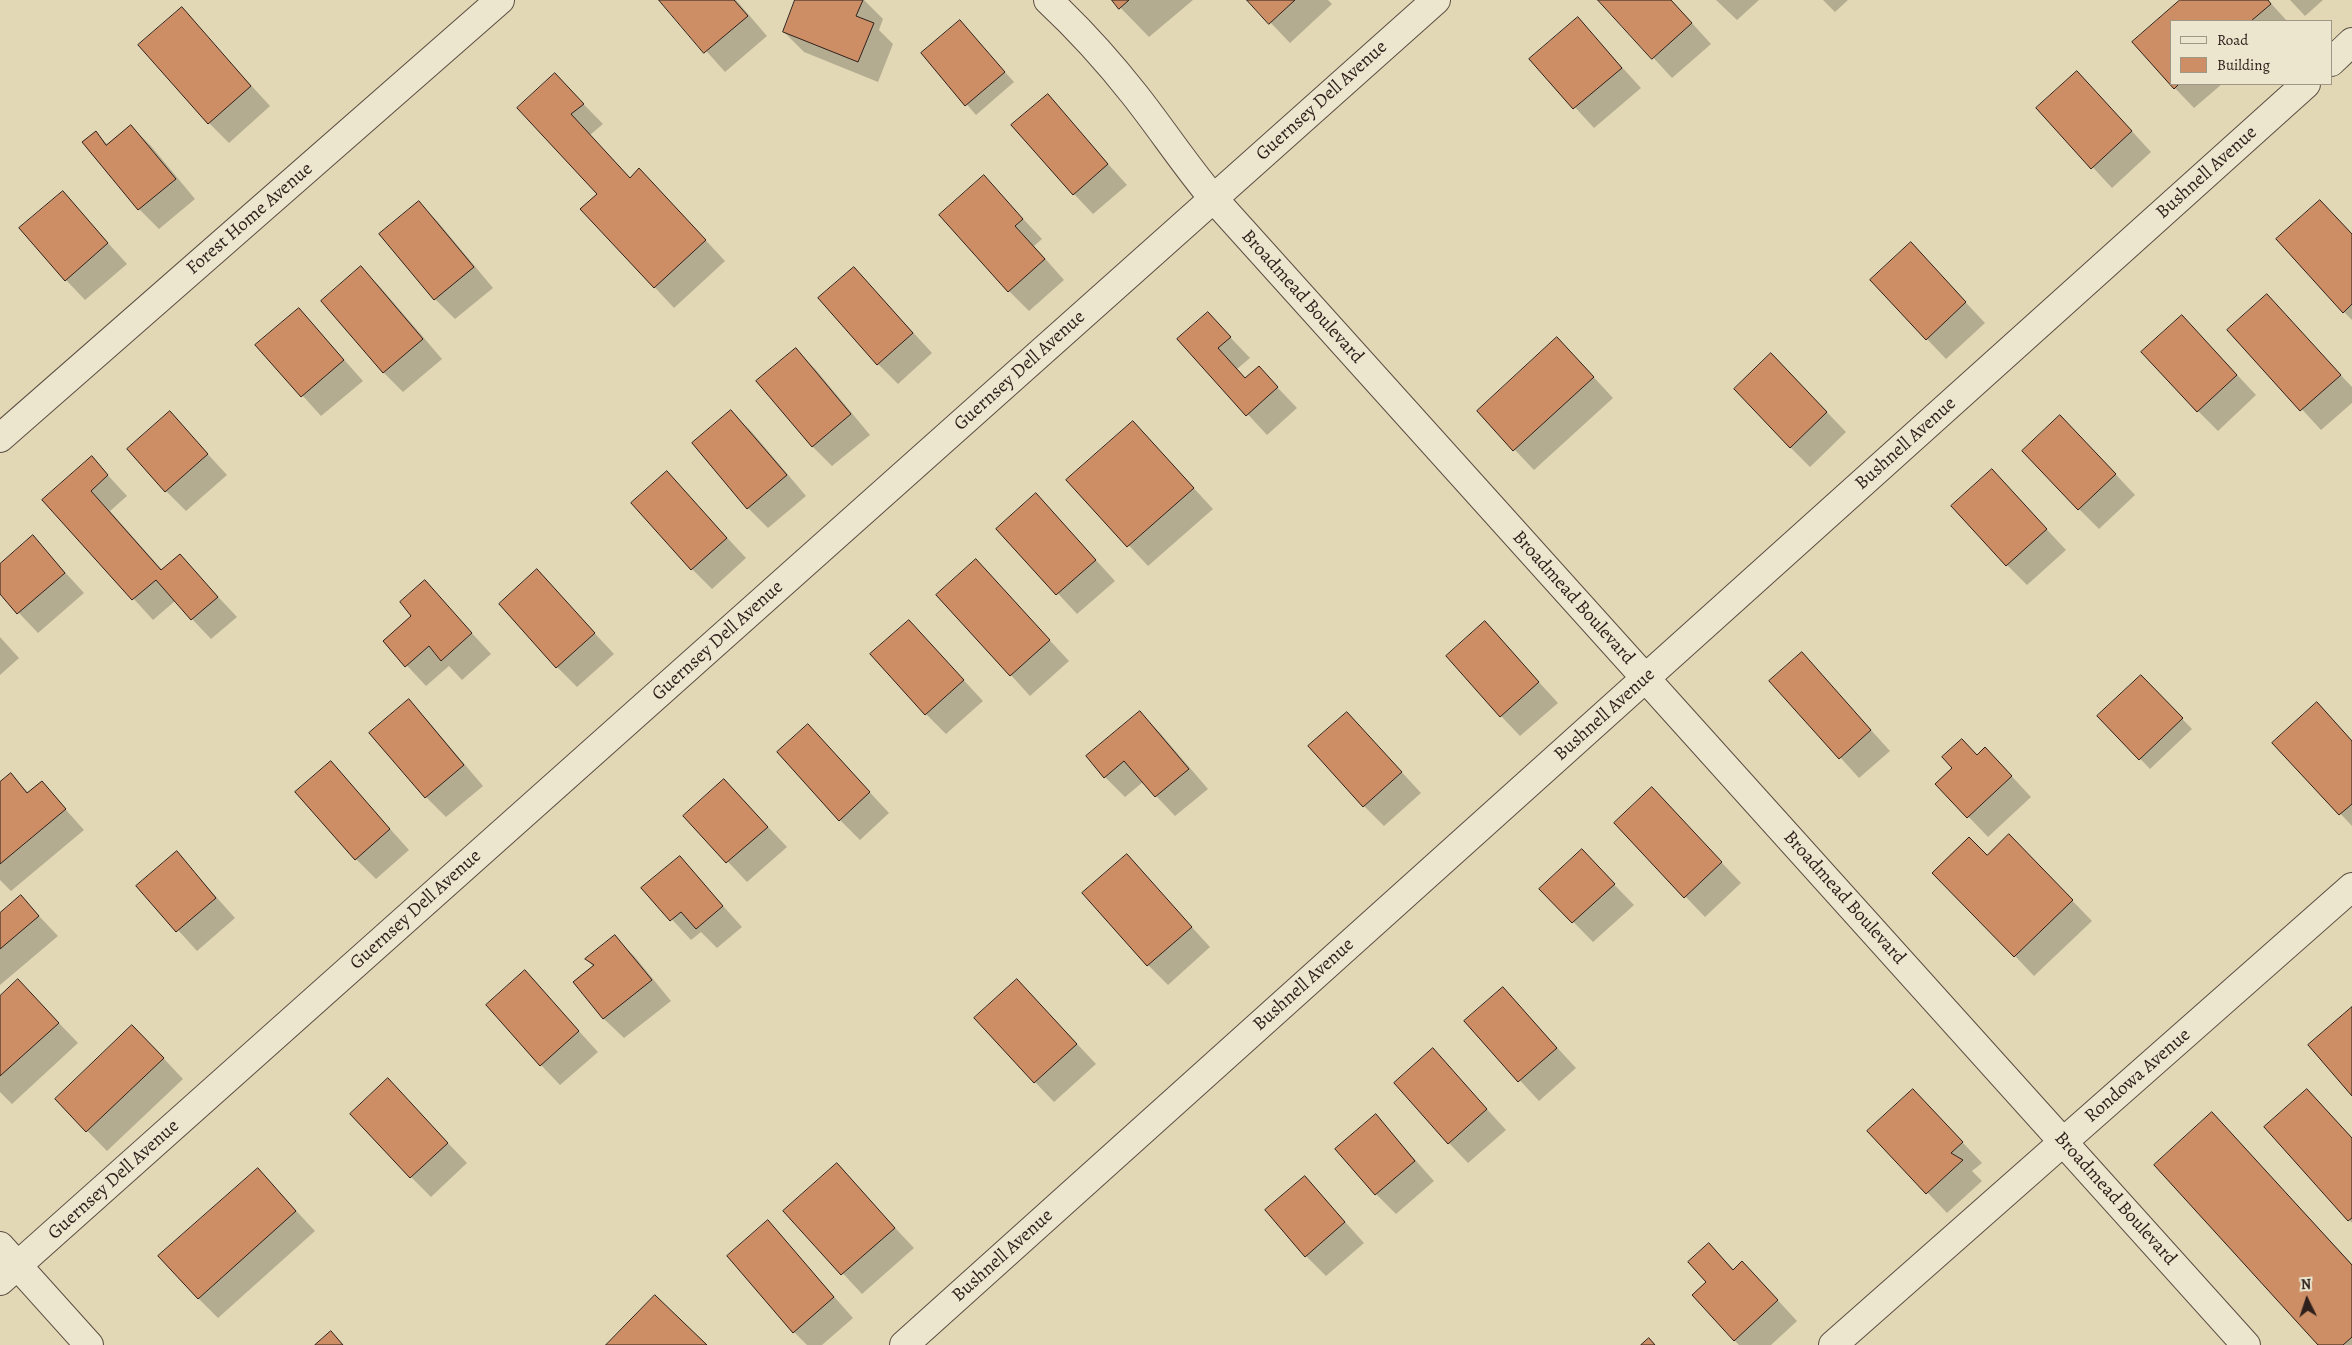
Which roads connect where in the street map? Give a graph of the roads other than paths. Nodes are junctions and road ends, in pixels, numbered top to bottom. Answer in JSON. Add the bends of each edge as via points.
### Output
{"nodes":[{"id":1,"x":500,"y":0,"type":"edge"},
{"id":2,"x":1048,"y":0,"type":"edge"},
{"id":3,"x":1436,"y":0,"type":"edge"},
{"id":4,"x":2352,"y":42,"type":"edge"},
{"id":5,"x":2332,"y":61,"type":"edge"},
{"id":6,"x":2305,"y":85,"type":"edge"},
{"id":7,"x":1213,"y":198,"type":"junction"},
{"id":8,"x":0,"y":438,"type":"edge"},
{"id":9,"x":1646,"y":678,"type":"junction"},
{"id":10,"x":2352,"y":887,"type":"edge"},
{"id":11,"x":2063,"y":1142,"type":"junction"},
{"id":12,"x":6,"y":1264,"type":"edge"},
{"id":13,"x":89,"y":1345,"type":"edge"},
{"id":14,"x":904,"y":1345,"type":"edge"},
{"id":15,"x":1833,"y":1345,"type":"edge"},
{"id":16,"x":2246,"y":1345,"type":"edge"}],
"edges":[{"from":1,"to":8,"type":"street","name":"Forest Home Avenue"},
{"from":2,"to":7,"type":"street","name":"Broadmead Boulevard","via":[[1134,93]]},
{"from":3,"to":7,"type":"street","name":"Guernsey Dell Avenue"},
{"from":4,"to":5,"type":"street"},
{"from":6,"to":9,"type":"street","name":"Bushnell Avenue"},
{"from":7,"to":9,"type":"street","name":"Broadmead Boulevard"},
{"from":7,"to":12,"type":"street","name":"Guernsey Dell Avenue"},
{"from":9,"to":11,"type":"street","name":"Broadmead Boulevard"},
{"from":9,"to":14,"type":"street","name":"Bushnell Avenue"},
{"from":10,"to":11,"type":"street","name":"Rondowa Avenue"},
{"from":11,"to":15,"type":"street","name":"Rondowa Avenue"},
{"from":11,"to":16,"type":"street","name":"Broadmead Boulevard"},
{"from":12,"to":13,"type":"street"}]}
